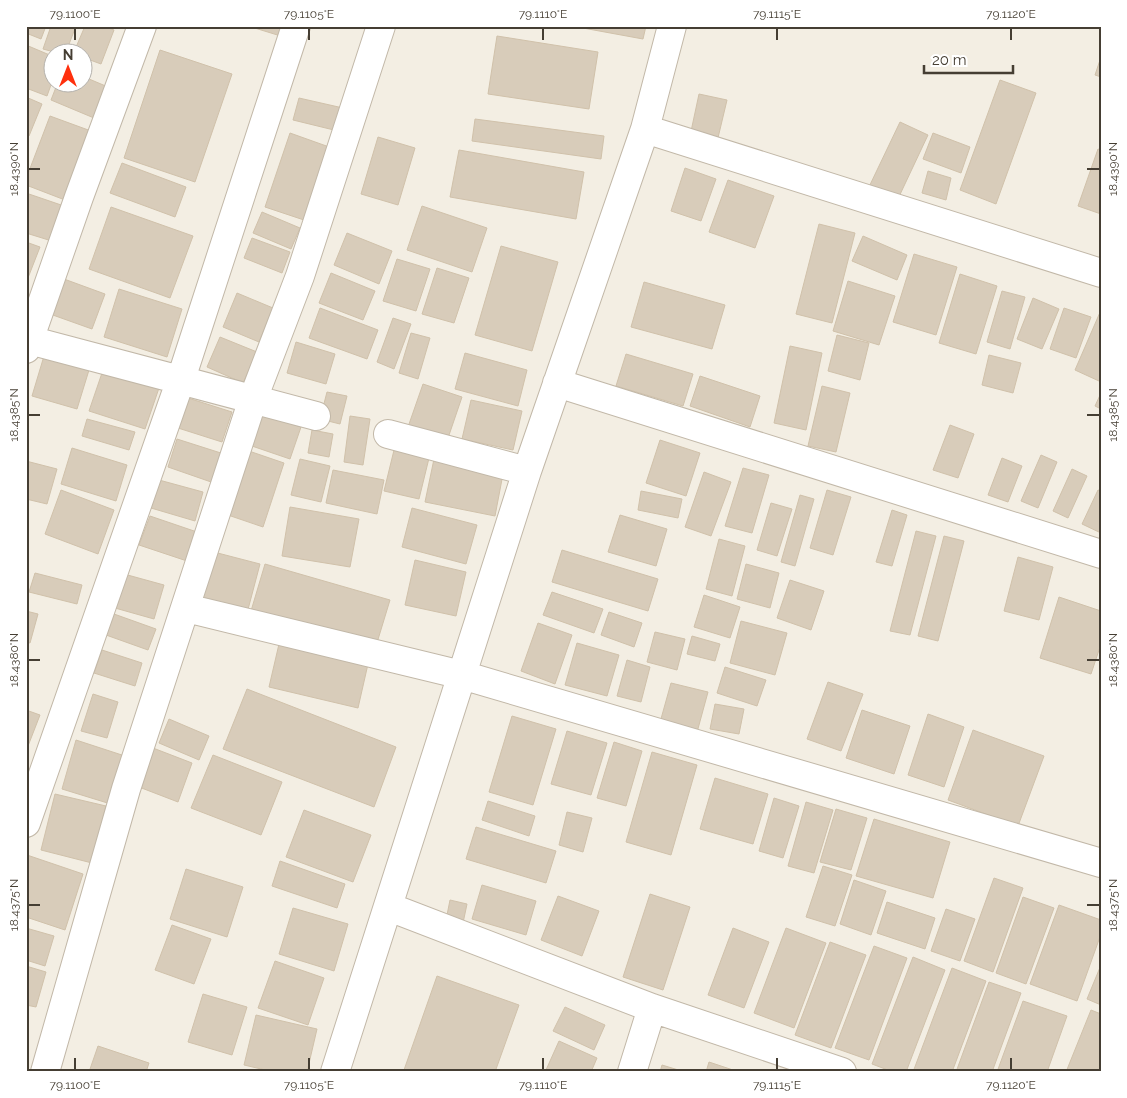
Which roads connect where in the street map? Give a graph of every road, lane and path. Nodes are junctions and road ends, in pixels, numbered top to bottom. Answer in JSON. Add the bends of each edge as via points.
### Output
{"nodes":[{"id":1,"x":142,"y":26,"type":"edge"},
{"id":2,"x":296,"y":26,"type":"edge"},
{"id":3,"x":381,"y":26,"type":"edge"},
{"id":4,"x":672,"y":26,"type":"edge"},
{"id":5,"x":645,"y":129,"type":"junction"},
{"id":6,"x":1101,"y":273,"type":"edge"},
{"id":7,"x":28,"y":344,"type":"edge"},
{"id":8,"x":181,"y":379,"type":"junction"},
{"id":9,"x":557,"y":383,"type":"junction"},
{"id":10,"x":253,"y":399,"type":"junction"},
{"id":11,"x":316,"y":416,"type":"dead end"},
{"id":12,"x":388,"y":434,"type":"dead end"},
{"id":13,"x":527,"y":471,"type":"junction"},
{"id":14,"x":1101,"y":554,"type":"edge"},
{"id":15,"x":186,"y":608,"type":"junction"},
{"id":16,"x":462,"y":675,"type":"junction"},
{"id":17,"x":26,"y":824,"type":"edge"},
{"id":18,"x":1101,"y":863,"type":"edge"},
{"id":19,"x":389,"y":907,"type":"junction"},
{"id":20,"x":652,"y":1008,"type":"junction"},
{"id":21,"x":45,"y":1072,"type":"edge"},
{"id":22,"x":335,"y":1072,"type":"edge"},
{"id":23,"x":632,"y":1072,"type":"edge"},
{"id":24,"x":842,"y":1072,"type":"edge"}],
"edges":[{"from":1,"to":7,"type":"street","via":[[78,197]]},
{"from":2,"to":8,"type":"street"},
{"from":3,"to":10,"type":"street","via":[[300,276]]},
{"from":4,"to":5,"type":"street"},
{"from":5,"to":6,"type":"street"},
{"from":5,"to":9,"type":"street"},
{"from":7,"to":8,"type":"street"},
{"from":8,"to":10,"type":"street"},
{"from":8,"to":17,"type":"street"},
{"from":9,"to":13,"type":"street"},
{"from":9,"to":14,"type":"street"},
{"from":10,"to":11,"type":"street"},
{"from":10,"to":15,"type":"street"},
{"from":12,"to":13,"type":"street"},
{"from":13,"to":16,"type":"street"},
{"from":15,"to":16,"type":"street"},
{"from":15,"to":21,"type":"street","via":[[126,788]]},
{"from":16,"to":18,"type":"street"},
{"from":16,"to":19,"type":"street"},
{"from":19,"to":20,"type":"street"},
{"from":19,"to":22,"type":"street"},
{"from":20,"to":23,"type":"street"},
{"from":20,"to":24,"type":"street"}]}
